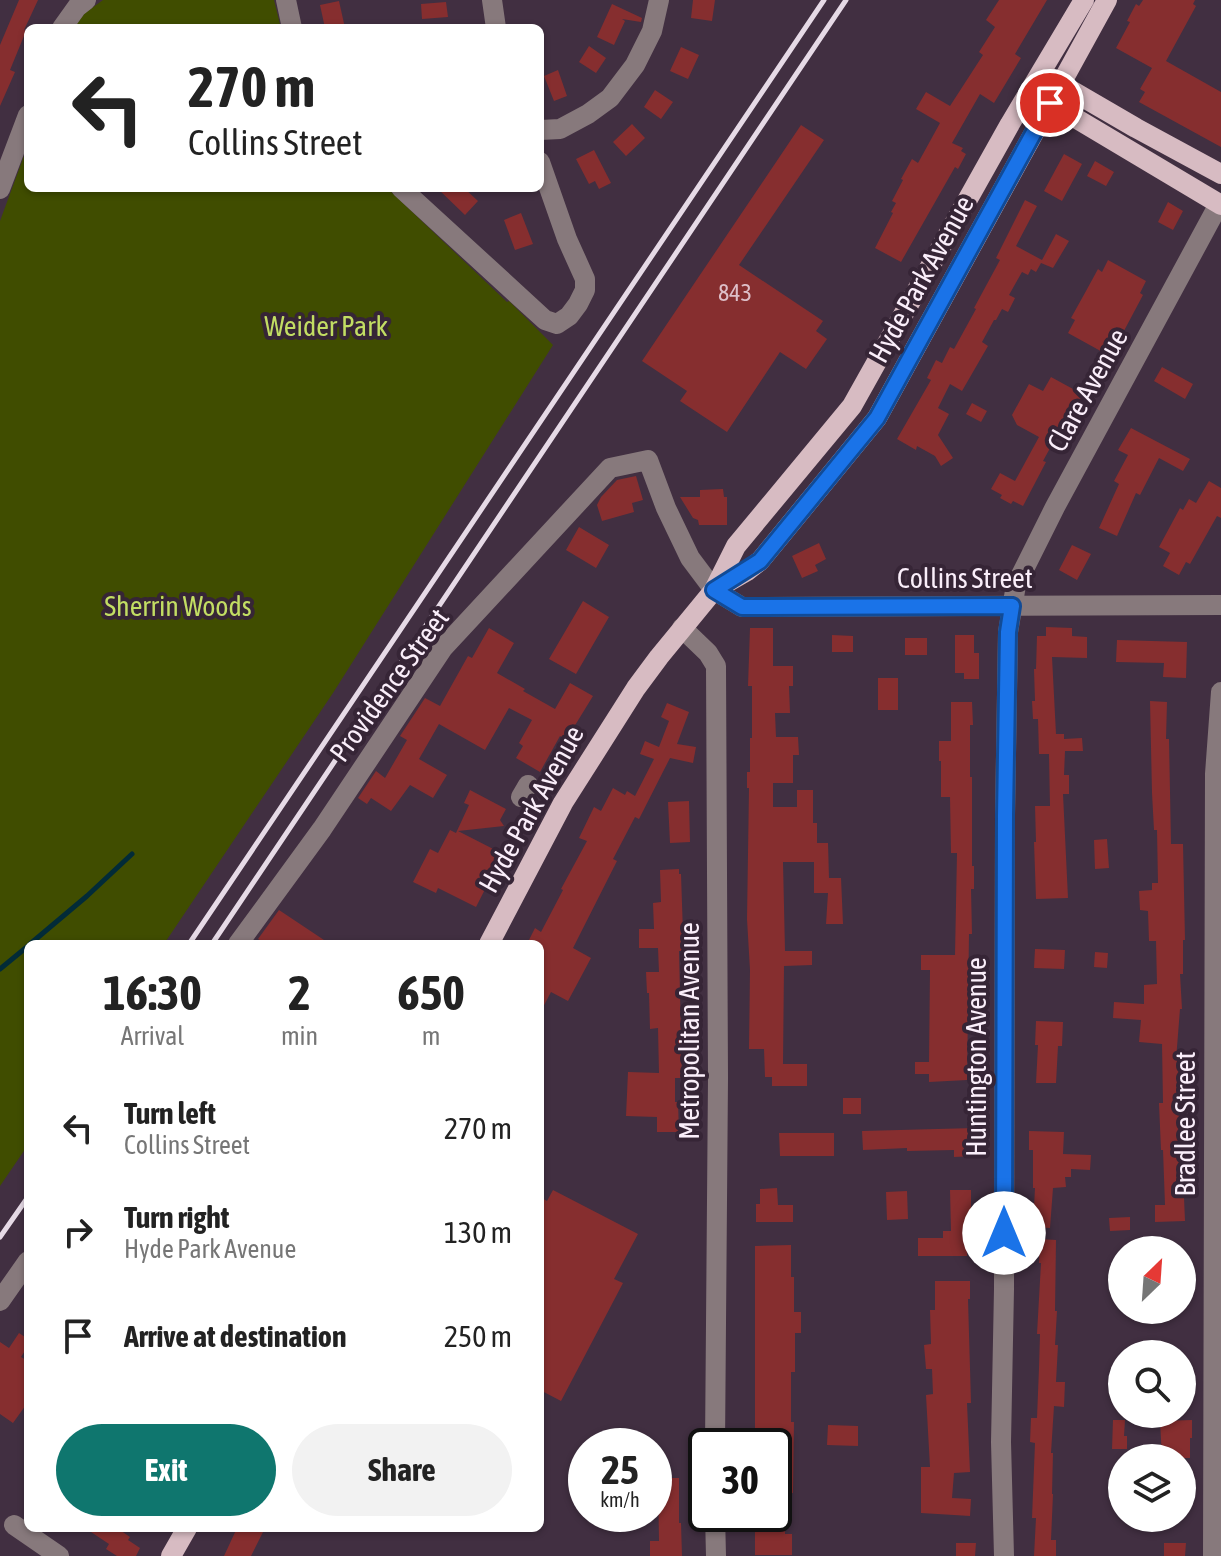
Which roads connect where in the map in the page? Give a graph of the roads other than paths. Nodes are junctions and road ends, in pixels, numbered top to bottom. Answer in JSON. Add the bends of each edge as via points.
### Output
{"nodes":[{"id":1,"x":86,"y":0,"type":"edge"},
{"id":2,"x":286,"y":0,"type":"edge"},
{"id":3,"x":492,"y":0,"type":"edge"},
{"id":4,"x":659,"y":0,"type":"edge"},
{"id":5,"x":1084,"y":0,"type":"edge"},
{"id":6,"x":1107,"y":0,"type":"edge"},
{"id":7,"x":65,"y":24,"type":"edge"},
{"id":8,"x":291,"y":24,"type":"edge"},
{"id":9,"x":495,"y":24,"type":"edge"},
{"id":10,"x":1041,"y":72,"type":"junction"},
{"id":11,"x":1060,"y":83,"type":"junction"},
{"id":12,"x":1030,"y":91,"type":"junction"},
{"id":13,"x":1050,"y":103,"type":"junction"},
{"id":14,"x":24,"y":126,"type":"edge"},
{"id":15,"x":544,"y":130,"type":"edge"},
{"id":16,"x":544,"y":173,"type":"edge"},
{"id":17,"x":1221,"y":174,"type":"edge"},
{"id":18,"x":0,"y":189,"type":"edge"},
{"id":19,"x":405,"y":192,"type":"edge"},
{"id":20,"x":1220,"y":204,"type":"edge"},
{"id":21,"x":714,"y":590,"type":"junction"},
{"id":22,"x":1221,"y":605,"type":"edge"},
{"id":23,"x":1012,"y":606,"type":"junction"},
{"id":24,"x":682,"y":628,"type":"junction"},
{"id":25,"x":1221,"y":692,"type":"edge"},
{"id":26,"x":1219,"y":851,"type":"edge"},
{"id":27,"x":241,"y":940,"type":"edge"},
{"id":28,"x":491,"y":940,"type":"edge"},
{"id":29,"x":1217,"y":1010,"type":"edge"},
{"id":30,"x":1217,"y":1166,"type":"edge"},
{"id":31,"x":24,"y":1267,"type":"edge"},
{"id":32,"x":0,"y":1301,"type":"edge"},
{"id":33,"x":1216,"y":1324,"type":"edge"},
{"id":34,"x":715,"y":1428,"type":"edge"},
{"id":35,"x":14,"y":1525,"type":"dead end"},
{"id":36,"x":24,"y":1532,"type":"edge"},
{"id":37,"x":24,"y":1532,"type":"edge"},
{"id":38,"x":185,"y":1532,"type":"edge"},
{"id":39,"x":715,"y":1532,"type":"edge"},
{"id":40,"x":59,"y":1556,"type":"edge"},
{"id":41,"x":171,"y":1556,"type":"edge"},
{"id":42,"x":716,"y":1556,"type":"edge"},
{"id":43,"x":1004,"y":1556,"type":"edge"},
{"id":44,"x":1213,"y":1556,"type":"edge"}],
"edges":[{"from":1,"to":7,"type":"street"},
{"from":2,"to":8,"type":"street"},
{"from":3,"to":9,"type":"street"},
{"from":4,"to":15,"type":"street","via":[[652,31],[635,65],[610,98],[560,129]]},
{"from":5,"to":10,"type":"main road","name":"Hyde Park Avenue"},
{"from":6,"to":11,"type":"main road","name":"Hyde Park Avenue"},
{"from":10,"to":11,"type":"main road"},
{"from":10,"to":12,"type":"main road","name":"Hyde Park Avenue"},
{"from":11,"to":13,"type":"main road","name":"Hyde Park Avenue"},
{"from":11,"to":17,"type":"main road"},
{"from":12,"to":13,"type":"main road"},
{"from":12,"to":21,"type":"main road","name":"Hyde Park Avenue","via":[[852,406],[736,546]]},
{"from":13,"to":20,"type":"main road"},
{"from":13,"to":21,"type":"main road","name":"Hyde Park Avenue","via":[[877,418],[760,561]]},
{"from":14,"to":18,"type":"street"},
{"from":16,"to":19,"type":"street","via":[[585,279],[578,304],[557,324],[545,320]]},
{"from":20,"to":23,"type":"street","name":"Clare Avenue","via":[[1055,507],[1016,585]]},
{"from":21,"to":23,"type":"street","name":"Collins Street","via":[[742,607]]},
{"from":21,"to":24,"type":"main road","name":"Hyde Park Avenue"},
{"from":21,"to":27,"type":"street","name":"Providence Street","via":[[690,558],[648,460],[610,468],[443,648]]},
{"from":22,"to":23,"type":"street","name":"Collins Street"},
{"from":23,"to":43,"type":"street","name":"Huntington Avenue","via":[[1005,816]]},
{"from":24,"to":28,"type":"main road","name":"Hyde Park Avenue","via":[[581,772]]},
{"from":24,"to":34,"type":"street","name":"Metropolitan Avenue","via":[[716,666]]},
{"from":25,"to":26,"type":"street","name":"Bradlee Street","via":[[1215,774]]},
{"from":26,"to":29,"type":"street","name":"Bradlee Street"},
{"from":29,"to":30,"type":"street","name":"Bradlee Street"},
{"from":30,"to":33,"type":"street","name":"Bradlee Street"},
{"from":31,"to":32,"type":"street"},
{"from":33,"to":44,"type":"street","name":"Bradlee Street"},
{"from":35,"to":36,"type":"street"},
{"from":37,"to":40,"type":"street"},
{"from":38,"to":41,"type":"main road"},
{"from":39,"to":42,"type":"street"}]}
